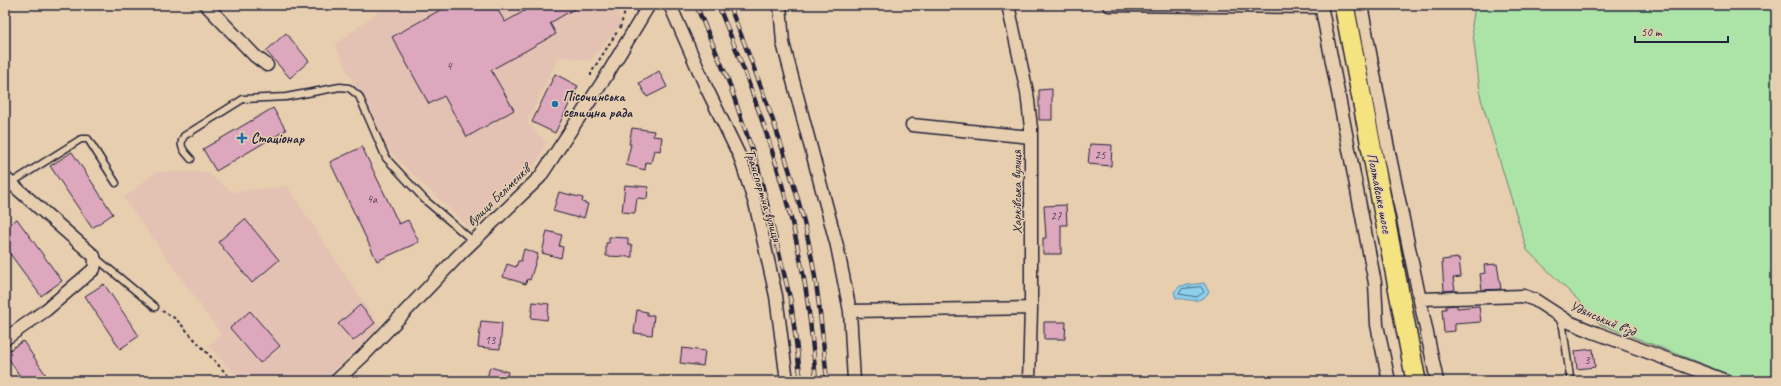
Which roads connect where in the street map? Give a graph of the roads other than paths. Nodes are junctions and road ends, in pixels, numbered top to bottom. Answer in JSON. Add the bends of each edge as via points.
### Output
{"nodes":[{"id":1,"x":206,"y":5,"type":"edge"},
{"id":2,"x":649,"y":5,"type":"edge"},
{"id":3,"x":670,"y":5,"type":"edge"},
{"id":4,"x":780,"y":5,"type":"edge"},
{"id":5,"x":1008,"y":5,"type":"edge"},
{"id":6,"x":1109,"y":5,"type":"edge"},
{"id":7,"x":1344,"y":5,"type":"edge"},
{"id":8,"x":1361,"y":5,"type":"edge"},
{"id":9,"x":1321,"y":6,"type":"edge"},
{"id":10,"x":267,"y":65,"type":"dead end"},
{"id":11,"x":912,"y":125,"type":"dead end"},
{"id":12,"x":1031,"y":137,"type":"junction"},
{"id":13,"x":191,"y":159,"type":"dead end"},
{"id":14,"x":8,"y":180,"type":"edge"},
{"id":15,"x":116,"y":183,"type":"dead end"},
{"id":16,"x":473,"y":241,"type":"junction"},
{"id":17,"x":94,"y":256,"type":"junction"},
{"id":18,"x":1420,"y":299,"type":"junction"},
{"id":19,"x":155,"y":307,"type":"road end"},
{"id":20,"x":1031,"y":308,"type":"junction"},
{"id":21,"x":850,"y":311,"type":"junction"},
{"id":22,"x":1558,"y":315,"type":"junction"},
{"id":23,"x":6,"y":337,"type":"edge"},
{"id":24,"x":1570,"y":377,"type":"dead end"},
{"id":25,"x":336,"y":381,"type":"edge"},
{"id":26,"x":787,"y":381,"type":"edge"},
{"id":27,"x":854,"y":381,"type":"edge"},
{"id":28,"x":1029,"y":381,"type":"edge"},
{"id":29,"x":1389,"y":381,"type":"edge"},
{"id":30,"x":1416,"y":381,"type":"edge"},
{"id":31,"x":1437,"y":381,"type":"edge"},
{"id":32,"x":1726,"y":381,"type":"edge"}],
"edges":[{"from":1,"to":10,"type":"street"},
{"from":2,"to":16,"type":"street","name":"вулиця Беліменків","via":[[540,177]]},
{"from":3,"to":26,"type":"street","name":"Транспортна вулиця","via":[[740,157],[776,296]]},
{"from":4,"to":21,"type":"street","via":[[783,43],[836,246]]},
{"from":5,"to":12,"type":"street","name":"Харківська вулиця","via":[[1027,92]]},
{"from":6,"to":9,"type":"street"},
{"from":7,"to":30,"type":"highway","name":"Полтавське шосе"},
{"from":8,"to":18,"type":"street"},
{"from":9,"to":29,"type":"street","via":[[1375,283],[1376,325]]},
{"from":11,"to":12,"type":"street"},
{"from":12,"to":20,"type":"street","name":"Харківська вулиця"},
{"from":13,"to":16,"type":"lane","via":[[181,147],[184,136],[243,99],[286,97],[340,87],[349,88],[359,96],[386,158],[424,200]]},
{"from":14,"to":15,"type":"lane","via":[[84,138],[88,139]]},
{"from":14,"to":17,"type":"street"},
{"from":16,"to":25,"type":"street","name":"вулиця Беліменків"},
{"from":17,"to":19,"type":"lane"},
{"from":17,"to":23,"type":"street","via":[[94,269],[46,310]]},
{"from":18,"to":22,"type":"street","name":"Удянський в’їзд","via":[[1524,296]]},
{"from":18,"to":31,"type":"street"},
{"from":20,"to":21,"type":"street"},
{"from":20,"to":28,"type":"street","name":"Харківська вулиця"},
{"from":21,"to":27,"type":"street"},
{"from":22,"to":24,"type":"lane","via":[[1563,327]]},
{"from":22,"to":32,"type":"street","name":"Удянський в’їзд","via":[[1591,331]]}]}
